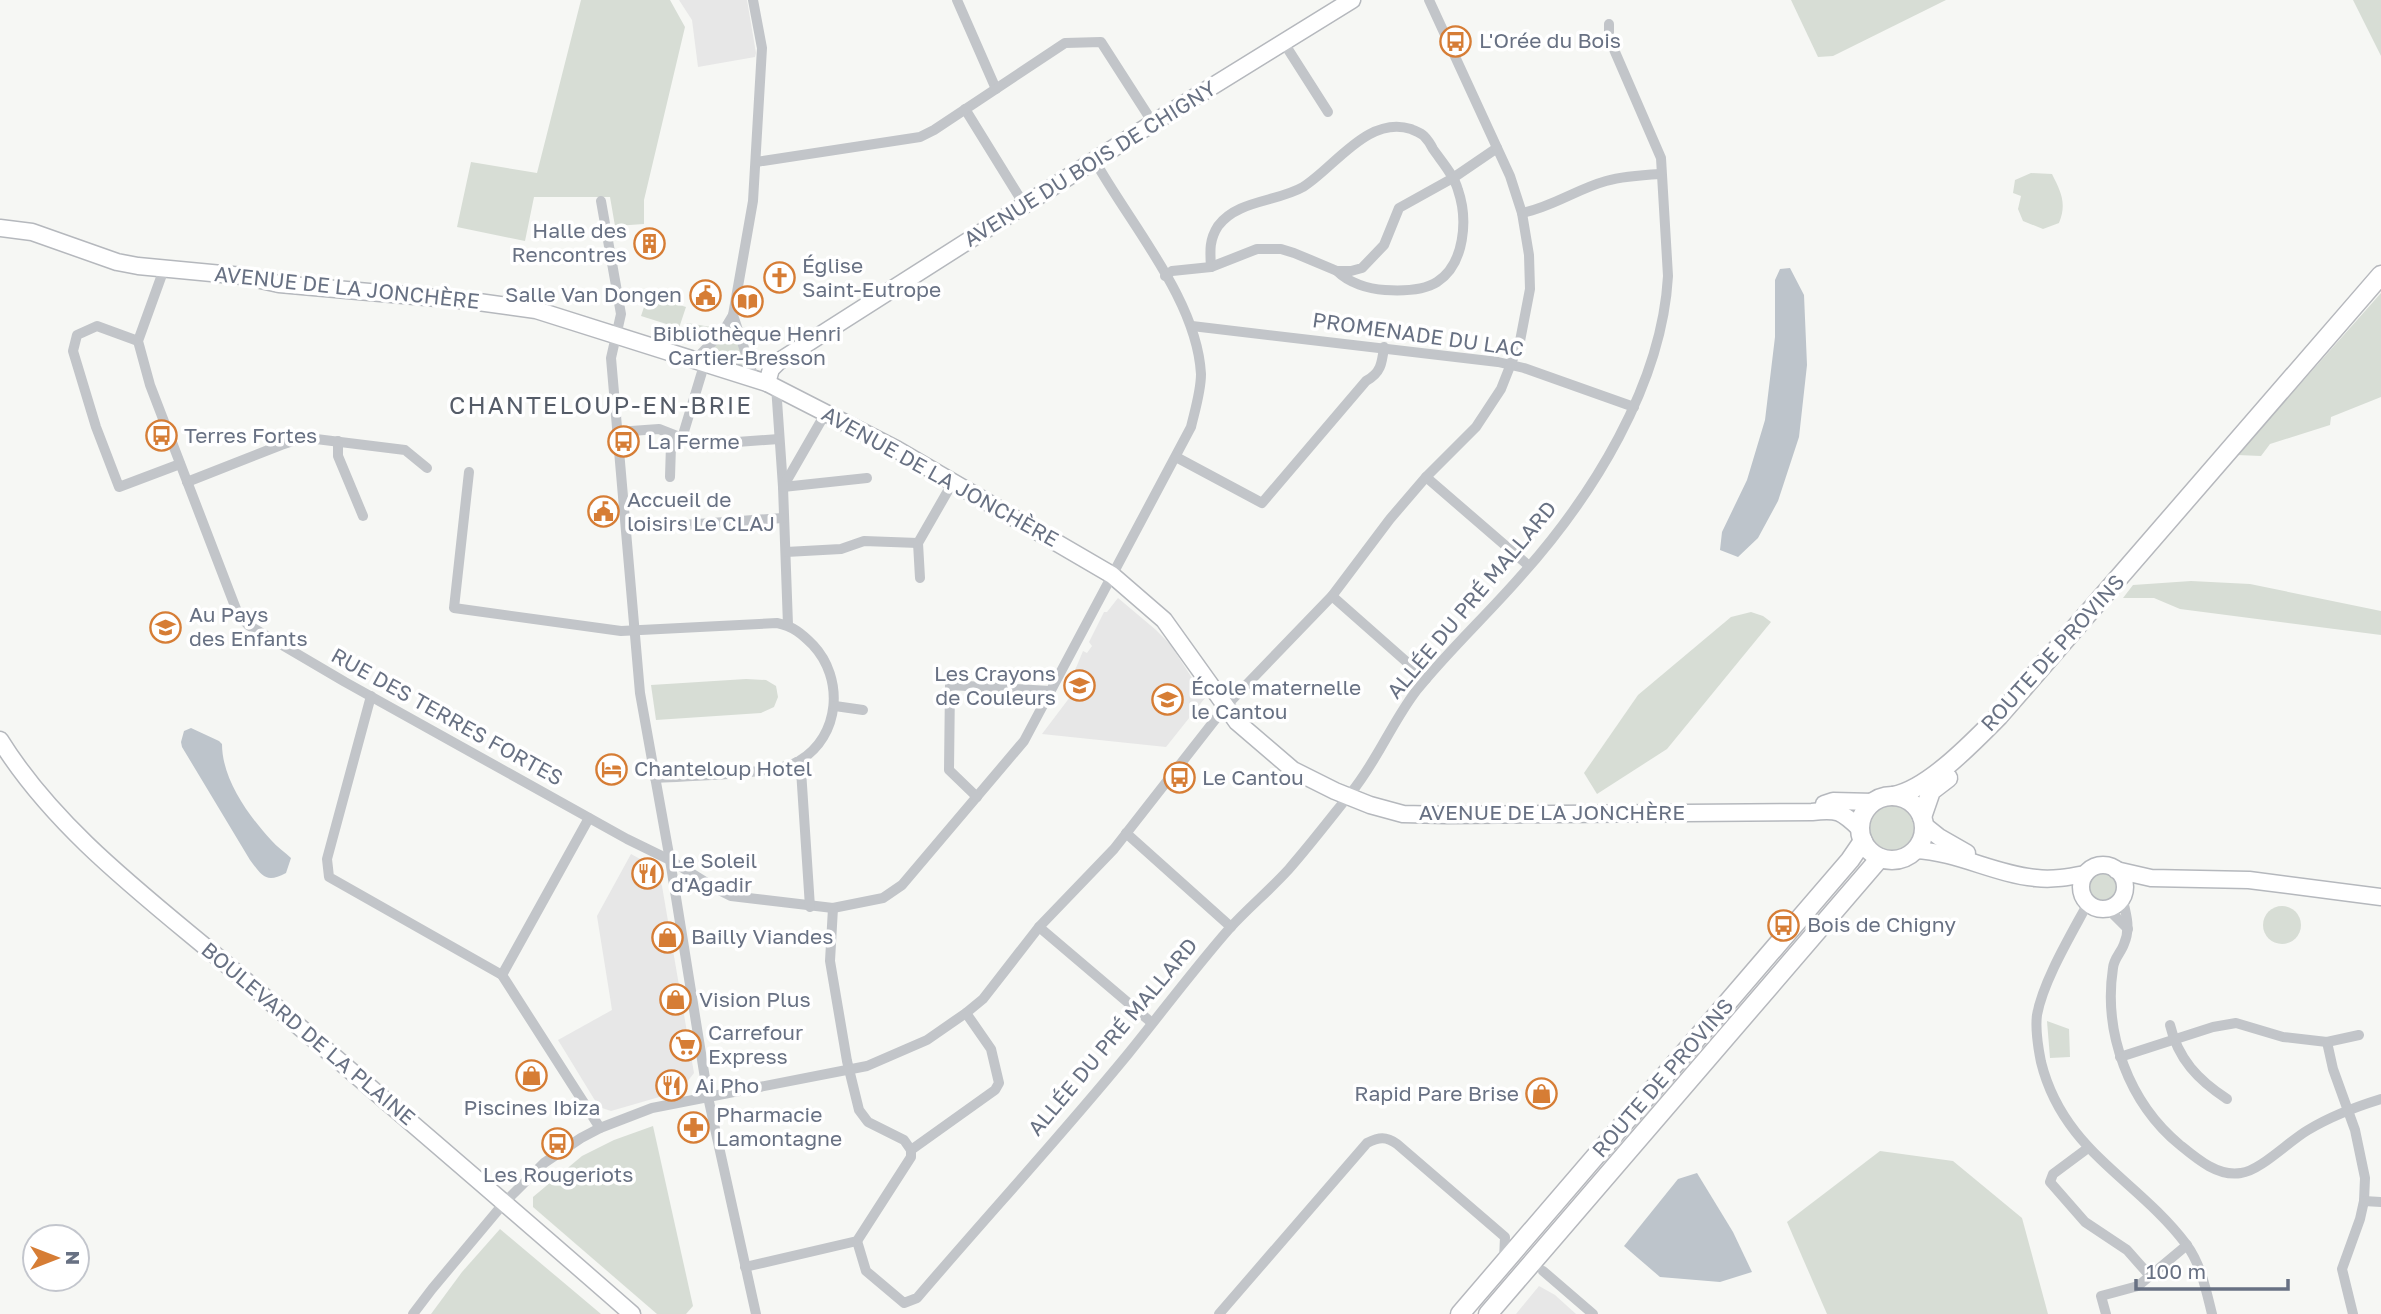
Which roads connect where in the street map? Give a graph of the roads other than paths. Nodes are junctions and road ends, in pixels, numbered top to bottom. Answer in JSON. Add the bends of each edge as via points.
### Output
{"nodes":[{"id":1,"x":753,"y":0,"type":"edge"},
{"id":2,"x":957,"y":0,"type":"edge"},
{"id":3,"x":1352,"y":0,"type":"edge"},
{"id":4,"x":1429,"y":0,"type":"edge"},
{"id":5,"x":1609,"y":24,"type":"dead end"},
{"id":6,"x":1284,"y":43,"type":"junction"},
{"id":7,"x":996,"y":89,"type":"junction"},
{"id":8,"x":965,"y":109,"type":"junction"},
{"id":9,"x":1328,"y":112,"type":"dead end"},
{"id":10,"x":1153,"y":123,"type":"junction"},
{"id":11,"x":1497,"y":148,"type":"junction"},
{"id":12,"x":1095,"y":161,"type":"junction"},
{"id":13,"x":756,"y":162,"type":"junction"},
{"id":14,"x":1661,"y":174,"type":"junction"},
{"id":15,"x":1453,"y":178,"type":"junction"},
{"id":16,"x":601,"y":201,"type":"dead end"},
{"id":17,"x":1025,"y":206,"type":"junction"},
{"id":18,"x":1522,"y":213,"type":"junction"},
{"id":19,"x":0,"y":228,"type":"edge"},
{"id":20,"x":1211,"y":267,"type":"junction"},
{"id":21,"x":164,"y":269,"type":"junction"},
{"id":22,"x":1337,"y":271,"type":"junction"},
{"id":23,"x":2381,"y":275,"type":"edge"},
{"id":24,"x":1165,"y":276,"type":"junction"},
{"id":25,"x":733,"y":315,"type":"junction"},
{"id":26,"x":1192,"y":326,"type":"junction"},
{"id":27,"x":616,"y":333,"type":"junction"},
{"id":28,"x":138,"y":341,"type":"junction"},
{"id":29,"x":1384,"y":347,"type":"junction"},
{"id":30,"x":701,"y":360,"type":"junction"},
{"id":31,"x":1512,"y":365,"type":"junction"},
{"id":32,"x":766,"y":382,"type":"junction"},
{"id":33,"x":1634,"y":407,"type":"junction"},
{"id":34,"x":825,"y":414,"type":"junction"},
{"id":35,"x":617,"y":432,"type":"junction"},
{"id":36,"x":682,"y":438,"type":"junction"},
{"id":37,"x":779,"y":439,"type":"junction"},
{"id":38,"x":338,"y":441,"type":"junction"},
{"id":39,"x":1175,"y":457,"type":"junction"},
{"id":40,"x":180,"y":464,"type":"junction"},
{"id":41,"x":426,"y":468,"type":"dead end"},
{"id":42,"x":469,"y":472,"type":"dead end"},
{"id":43,"x":670,"y":477,"type":"dead end"},
{"id":44,"x":1426,"y":477,"type":"junction"},
{"id":45,"x":867,"y":478,"type":"dead end"},
{"id":46,"x":187,"y":482,"type":"junction"},
{"id":47,"x":953,"y":482,"type":"junction"},
{"id":48,"x":783,"y":487,"type":"junction"},
{"id":49,"x":363,"y":516,"type":"dead end"},
{"id":50,"x":783,"y":518,"type":"junction"},
{"id":51,"x":2170,"y":522,"type":"junction"},
{"id":52,"x":625,"y":529,"type":"junction"},
{"id":53,"x":918,"y":543,"type":"junction"},
{"id":54,"x":786,"y":552,"type":"junction"},
{"id":55,"x":1529,"y":566,"type":"junction"},
{"id":56,"x":1112,"y":575,"type":"junction"},
{"id":57,"x":920,"y":578,"type":"dead end"},
{"id":58,"x":1332,"y":596,"type":"junction"},
{"id":59,"x":788,"y":625,"type":"junction"},
{"id":60,"x":634,"y":630,"type":"junction"},
{"id":61,"x":1426,"y":679,"type":"junction"},
{"id":62,"x":1050,"y":691,"type":"junction"},
{"id":63,"x":372,"y":696,"type":"junction"},
{"id":64,"x":835,"y":706,"type":"junction"},
{"id":65,"x":1225,"y":707,"type":"junction"},
{"id":66,"x":863,"y":710,"type":"dead end"},
{"id":67,"x":0,"y":740,"type":"edge"},
{"id":68,"x":797,"y":762,"type":"junction"},
{"id":69,"x":655,"y":778,"type":"junction"},
{"id":70,"x":1349,"y":796,"type":"junction"},
{"id":71,"x":1893,"y":796,"type":"junction"},
{"id":72,"x":977,"y":797,"type":"junction"},
{"id":73,"x":1874,"y":802,"type":"junction"},
{"id":74,"x":1801,"y":811,"type":"junction"},
{"id":75,"x":589,"y":818,"type":"junction"},
{"id":76,"x":1923,"y":821,"type":"junction"},
{"id":77,"x":1126,"y":833,"type":"junction"},
{"id":78,"x":1861,"y":835,"type":"junction"},
{"id":79,"x":1915,"y":850,"type":"junction"},
{"id":80,"x":1880,"y":858,"type":"junction"},
{"id":81,"x":670,"y":860,"type":"junction"},
{"id":82,"x":1990,"y":867,"type":"junction"},
{"id":83,"x":2116,"y":870,"type":"junction"},
{"id":84,"x":2085,"y":874,"type":"junction"},
{"id":85,"x":2151,"y":877,"type":"junction"},
{"id":86,"x":2056,"y":879,"type":"junction"},
{"id":87,"x":2123,"y":894,"type":"junction"},
{"id":88,"x":2085,"y":897,"type":"junction"},
{"id":89,"x":2381,"y":897,"type":"edge"},
{"id":90,"x":810,"y":907,"type":"junction"},
{"id":91,"x":833,"y":908,"type":"junction"},
{"id":92,"x":2107,"y":908,"type":"junction"},
{"id":93,"x":1039,"y":927,"type":"junction"},
{"id":94,"x":1231,"y":927,"type":"junction"},
{"id":95,"x":2128,"y":929,"type":"junction"},
{"id":96,"x":502,"y":975,"type":"junction"},
{"id":97,"x":966,"y":1013,"type":"junction"},
{"id":98,"x":1152,"y":1023,"type":"junction"},
{"id":99,"x":2169,"y":1025,"type":"dead end"},
{"id":100,"x":2360,"y":1035,"type":"dead end"},
{"id":101,"x":2173,"y":1040,"type":"junction"},
{"id":102,"x":2326,"y":1042,"type":"junction"},
{"id":103,"x":2120,"y":1057,"type":"junction"},
{"id":104,"x":850,"y":1069,"type":"junction"},
{"id":105,"x":708,"y":1097,"type":"junction"},
{"id":106,"x":2227,"y":1099,"type":"dead end"},
{"id":107,"x":2381,"y":1099,"type":"edge"},
{"id":108,"x":2348,"y":1109,"type":"junction"},
{"id":109,"x":600,"y":1128,"type":"junction"},
{"id":110,"x":2088,"y":1148,"type":"junction"},
{"id":111,"x":911,"y":1150,"type":"junction"},
{"id":112,"x":2364,"y":1201,"type":"junction"},
{"id":113,"x":2381,"y":1202,"type":"edge"},
{"id":114,"x":504,"y":1203,"type":"junction"},
{"id":115,"x":1530,"y":1234,"type":"junction"},
{"id":116,"x":1505,"y":1237,"type":"junction"},
{"id":117,"x":858,"y":1241,"type":"junction"},
{"id":118,"x":2186,"y":1245,"type":"junction"},
{"id":119,"x":1545,"y":1247,"type":"junction"},
{"id":120,"x":1504,"y":1264,"type":"junction"},
{"id":121,"x":746,"y":1267,"type":"junction"},
{"id":122,"x":1543,"y":1271,"type":"junction"},
{"id":123,"x":2150,"y":1276,"type":"junction"},
{"id":124,"x":1519,"y":1278,"type":"junction"},
{"id":125,"x":414,"y":1314,"type":"edge"},
{"id":126,"x":632,"y":1314,"type":"edge"},
{"id":127,"x":756,"y":1314,"type":"edge"},
{"id":128,"x":1219,"y":1314,"type":"edge"},
{"id":129,"x":1460,"y":1314,"type":"edge"},
{"id":130,"x":1488,"y":1314,"type":"edge"},
{"id":131,"x":1593,"y":1314,"type":"edge"},
{"id":132,"x":2106,"y":1314,"type":"edge"},
{"id":133,"x":2212,"y":1314,"type":"edge"},
{"id":134,"x":2353,"y":1314,"type":"edge"}],
"edges":[{"from":1,"to":13,"type":"street","via":[[762,48]]},
{"from":2,"to":7,"type":"street"},
{"from":3,"to":6,"type":"main road","name":"AVENUE DU BOIS DE CHIGNY"},
{"from":4,"to":11,"type":"street"},
{"from":5,"to":14,"type":"street","name":"ALLÉE DU PRÉ MALLARD","via":[[1609,38],[1661,158]]},
{"from":6,"to":9,"type":"street"},
{"from":6,"to":10,"type":"main road","name":"AVENUE DU BOIS DE CHIGNY"},
{"from":7,"to":8,"type":"street"},
{"from":7,"to":10,"type":"street","via":[[1065,43],[1101,42]]},
{"from":8,"to":13,"type":"street","via":[[920,136]]},
{"from":8,"to":17,"type":"street"},
{"from":10,"to":12,"type":"main road","name":"AVENUE DU BOIS DE CHIGNY"},
{"from":11,"to":15,"type":"street"},
{"from":11,"to":18,"type":"street"},
{"from":12,"to":17,"type":"main road","name":"AVENUE DU BOIS DE CHIGNY"},
{"from":12,"to":24,"type":"street","name":"RUE DES TERRES FORTES"},
{"from":13,"to":25,"type":"street"},
{"from":14,"to":18,"type":"street","via":[[1604,181]]},
{"from":14,"to":33,"type":"street","name":"ALLÉE DU PRÉ MALLARD","via":[[1667,294]]},
{"from":15,"to":20,"type":"street","via":[[1423,134],[1386,128],[1368,135],[1302,188],[1234,212],[1219,225],[1209,244]]},
{"from":15,"to":22,"type":"street","via":[[1399,208],[1384,244],[1362,268]]},
{"from":15,"to":22,"type":"street","via":[[1462,208],[1461,240],[1454,264],[1436,283],[1405,291],[1374,289],[1345,279]]},
{"from":16,"to":27,"type":"street","via":[[621,314]]},
{"from":17,"to":32,"type":"main road","name":"AVENUE DU BOIS DE CHIGNY","via":[[778,362]]},
{"from":18,"to":31,"type":"street","via":[[1530,255],[1530,289]]},
{"from":19,"to":21,"type":"main road","name":"AVENUE DE LA JONCHÈRE","via":[[32,232],[117,262]]},
{"from":20,"to":22,"type":"street","via":[[1257,249],[1281,249]]},
{"from":20,"to":24,"type":"street","via":[[1172,271]]},
{"from":21,"to":27,"type":"main road","name":"AVENUE DE LA JONCHÈRE","via":[[536,310]]},
{"from":21,"to":28,"type":"street"},
{"from":23,"to":51,"type":"main road","name":"ROUTE DE PROVINS"},
{"from":24,"to":26,"type":"street","name":"RUE DES TERRES FORTES"},
{"from":25,"to":30,"type":"street"},
{"from":25,"to":32,"type":"street"},
{"from":26,"to":29,"type":"street","name":"PROMENADE DU LAC"},
{"from":26,"to":39,"type":"street","name":"RUE DES TERRES FORTES","via":[[1201,377],[1191,427]]},
{"from":27,"to":30,"type":"main road","name":"AVENUE DE LA JONCHÈRE"},
{"from":27,"to":35,"type":"street","via":[[611,358]]},
{"from":28,"to":40,"type":"street","name":"RUE DES TERRES FORTES"},
{"from":28,"to":40,"type":"street","via":[[97,326],[77,335],[73,351],[96,427],[119,487]]},
{"from":29,"to":31,"type":"street","name":"PROMENADE DU LAC"},
{"from":29,"to":39,"type":"street","via":[[1376,375],[1262,503]]},
{"from":30,"to":32,"type":"main road","name":"AVENUE DE LA JONCHÈRE"},
{"from":30,"to":36,"type":"street"},
{"from":31,"to":33,"type":"street","name":"PROMENADE DU LAC"},
{"from":31,"to":44,"type":"street","via":[[1476,427]]},
{"from":32,"to":34,"type":"main road","name":"AVENUE DE LA JONCHÈRE"},
{"from":32,"to":37,"type":"street"},
{"from":33,"to":55,"type":"street","name":"ALLÉE DU PRÉ MALLARD","via":[[1588,488]]},
{"from":34,"to":47,"type":"main road","name":"AVENUE DE LA JONCHÈRE"},
{"from":34,"to":48,"type":"street"},
{"from":35,"to":36,"type":"street","via":[[659,429]]},
{"from":35,"to":52,"type":"street"},
{"from":36,"to":37,"type":"street","via":[[710,444]]},
{"from":36,"to":43,"type":"street","via":[[671,444]]},
{"from":37,"to":48,"type":"street"},
{"from":38,"to":41,"type":"street","via":[[405,450]]},
{"from":38,"to":46,"type":"street","via":[[296,440]]},
{"from":38,"to":49,"type":"street","via":[[338,456]]},
{"from":39,"to":56,"type":"street","name":"RUE DES TERRES FORTES"},
{"from":40,"to":46,"type":"street","name":"RUE DES TERRES FORTES"},
{"from":42,"to":60,"type":"street","via":[[454,608]]},
{"from":44,"to":55,"type":"street"},
{"from":44,"to":58,"type":"street"},
{"from":45,"to":48,"type":"street"},
{"from":46,"to":63,"type":"street","name":"RUE DES TERRES FORTES","via":[[239,614],[248,625]]},
{"from":47,"to":53,"type":"street"},
{"from":47,"to":56,"type":"main road","name":"AVENUE DE LA JONCHÈRE"},
{"from":48,"to":50,"type":"street"},
{"from":50,"to":52,"type":"street"},
{"from":50,"to":54,"type":"street"},
{"from":51,"to":71,"type":"main road","name":"ROUTE DE PROVINS","via":[[1966,749],[1916,788]]},
{"from":51,"to":76,"type":"main road","name":"ROUTE DE PROVINS","via":[[2005,727],[1931,791],[1923,807]]},
{"from":52,"to":60,"type":"street"},
{"from":53,"to":54,"type":"street","via":[[864,541],[841,549]]},
{"from":53,"to":57,"type":"street"},
{"from":54,"to":59,"type":"street"},
{"from":55,"to":61,"type":"street","name":"ALLÉE DU PRÉ MALLARD"},
{"from":56,"to":62,"type":"street","name":"RUE DES TERRES FORTES"},
{"from":56,"to":65,"type":"main road","name":"AVENUE DE LA JONCHÈRE","via":[[1164,620]]},
{"from":58,"to":61,"type":"street"},
{"from":58,"to":65,"type":"street"},
{"from":59,"to":60,"type":"street","via":[[767,622]]},
{"from":59,"to":64,"type":"street","via":[[823,656],[832,677]]},
{"from":60,"to":69,"type":"street"},
{"from":61,"to":70,"type":"street","name":"ALLÉE DU PRÉ MALLARD"},
{"from":62,"to":72,"type":"street","name":"RUE DES TERRES FORTES","via":[[1024,741]]},
{"from":62,"to":72,"type":"street","via":[[950,685],[949,770]]},
{"from":63,"to":75,"type":"street","name":"RUE DES TERRES FORTES"},
{"from":63,"to":96,"type":"street","via":[[327,859],[328,874]]},
{"from":64,"to":66,"type":"street"},
{"from":64,"to":68,"type":"street","via":[[817,744]]},
{"from":65,"to":70,"type":"main road","name":"AVENUE DE LA JONCHÈRE","via":[[1293,770]]},
{"from":65,"to":77,"type":"street"},
{"from":67,"to":114,"type":"main road","name":"BOULEVARD DE LA PLAINE","via":[[24,777],[85,843]]},
{"from":68,"to":69,"type":"street","via":[[769,769]]},
{"from":68,"to":90,"type":"street"},
{"from":69,"to":81,"type":"street"},
{"from":70,"to":74,"type":"main road","name":"AVENUE DE LA JONCHÈRE","via":[[1403,814]]},
{"from":70,"to":94,"type":"street","name":"ALLÉE DU PRÉ MALLARD","via":[[1289,869]]},
{"from":71,"to":73,"type":"main road"},
{"from":71,"to":76,"type":"main road","via":[[1911,803]]},
{"from":72,"to":91,"type":"street","name":"RUE DES TERRES FORTES","via":[[902,885],[883,898]]},
{"from":73,"to":74,"type":"main road","via":[[1833,801]]},
{"from":73,"to":78,"type":"main road","via":[[1867,809]]},
{"from":74,"to":78,"type":"main road","via":[[1840,812]]},
{"from":75,"to":81,"type":"street","name":"RUE DES TERRES FORTES"},
{"from":75,"to":96,"type":"street"},
{"from":76,"to":79,"type":"main road"},
{"from":76,"to":82,"type":"main road","via":[[1939,837]]},
{"from":77,"to":93,"type":"street"},
{"from":77,"to":94,"type":"street"},
{"from":78,"to":80,"type":"main road"},
{"from":78,"to":115,"type":"main road","name":"ROUTE DE PROVINS","via":[[1850,860]]},
{"from":79,"to":80,"type":"main road","via":[[1899,860]]},
{"from":79,"to":82,"type":"main road"},
{"from":80,"to":119,"type":"main road","name":"ROUTE DE PROVINS"},
{"from":81,"to":90,"type":"street","name":"RUE DES TERRES FORTES","via":[[730,896]]},
{"from":81,"to":105,"type":"street"},
{"from":82,"to":86,"type":"main road"},
{"from":83,"to":84,"type":"main road","via":[[2100,865]]},
{"from":83,"to":85,"type":"main road"},
{"from":83,"to":87,"type":"main road","via":[[2123,879]]},
{"from":84,"to":86,"type":"main road"},
{"from":84,"to":88,"type":"main road"},
{"from":85,"to":87,"type":"main road"},
{"from":85,"to":89,"type":"main road","via":[[2249,880]]},
{"from":86,"to":88,"type":"main road"},
{"from":87,"to":92,"type":"main road"},
{"from":87,"to":95,"type":"street"},
{"from":88,"to":92,"type":"main road","via":[[2094,906]]},
{"from":88,"to":110,"type":"street","via":[[2037,1016],[2046,1082],[2068,1124]]},
{"from":90,"to":91,"type":"street","name":"RUE DES TERRES FORTES"},
{"from":91,"to":104,"type":"street","via":[[830,961]]},
{"from":92,"to":95,"type":"street"},
{"from":93,"to":97,"type":"street","via":[[983,999]]},
{"from":93,"to":98,"type":"street"},
{"from":94,"to":98,"type":"street","name":"ALLÉE DU PRÉ MALLARD"},
{"from":95,"to":103,"type":"street","via":[[2113,964],[2112,979],[2113,1026]]},
{"from":96,"to":109,"type":"street"},
{"from":97,"to":104,"type":"street","via":[[927,1040]]},
{"from":97,"to":111,"type":"street","via":[[991,1049],[999,1083]]},
{"from":98,"to":117,"type":"street","name":"ALLÉE DU PRÉ MALLARD","via":[[917,1298],[904,1303],[866,1271]]},
{"from":99,"to":101,"type":"street"},
{"from":100,"to":102,"type":"street"},
{"from":101,"to":102,"type":"street","via":[[2236,1023],[2283,1037]]},
{"from":101,"to":103,"type":"street"},
{"from":101,"to":106,"type":"street","via":[[2183,1060],[2204,1083]]},
{"from":102,"to":108,"type":"street"},
{"from":103,"to":108,"type":"street","via":[[2141,1100],[2170,1136],[2225,1173],[2253,1170],[2290,1141]]},
{"from":104,"to":105,"type":"street"},
{"from":104,"to":111,"type":"street","via":[[859,1110],[868,1122],[904,1140]]},
{"from":105,"to":109,"type":"street","via":[[652,1108]]},
{"from":105,"to":121,"type":"street"},
{"from":107,"to":108,"type":"street"},
{"from":108,"to":112,"type":"street","via":[[2361,1155]]},
{"from":109,"to":114,"type":"street","via":[[544,1163]]},
{"from":110,"to":118,"type":"street"},
{"from":110,"to":123,"type":"street","via":[[2053,1174],[2050,1182],[2085,1222],[2127,1250]]},
{"from":111,"to":117,"type":"street","via":[[911,1157]]},
{"from":112,"to":113,"type":"street"},
{"from":112,"to":134,"type":"street","via":[[2342,1269]]},
{"from":114,"to":125,"type":"street"},
{"from":114,"to":126,"type":"main road","name":"BOULEVARD DE LA PLAINE"},
{"from":115,"to":116,"type":"street"},
{"from":115,"to":120,"type":"main road","name":"ROUTE DE PROVINS"},
{"from":116,"to":120,"type":"street"},
{"from":116,"to":128,"type":"street","via":[[1397,1144],[1379,1138],[1367,1143]]},
{"from":117,"to":121,"type":"street"},
{"from":118,"to":123,"type":"street"},
{"from":118,"to":133,"type":"street","via":[[2205,1283]]},
{"from":119,"to":122,"type":"street"},
{"from":119,"to":124,"type":"main road","name":"ROUTE DE PROVINS"},
{"from":120,"to":129,"type":"main road","name":"ROUTE DE PROVINS"},
{"from":121,"to":127,"type":"street"},
{"from":122,"to":124,"type":"street"},
{"from":122,"to":131,"type":"street"},
{"from":123,"to":132,"type":"street","via":[[2138,1286],[2099,1291]]},
{"from":124,"to":130,"type":"main road","name":"ROUTE DE PROVINS"}]}
